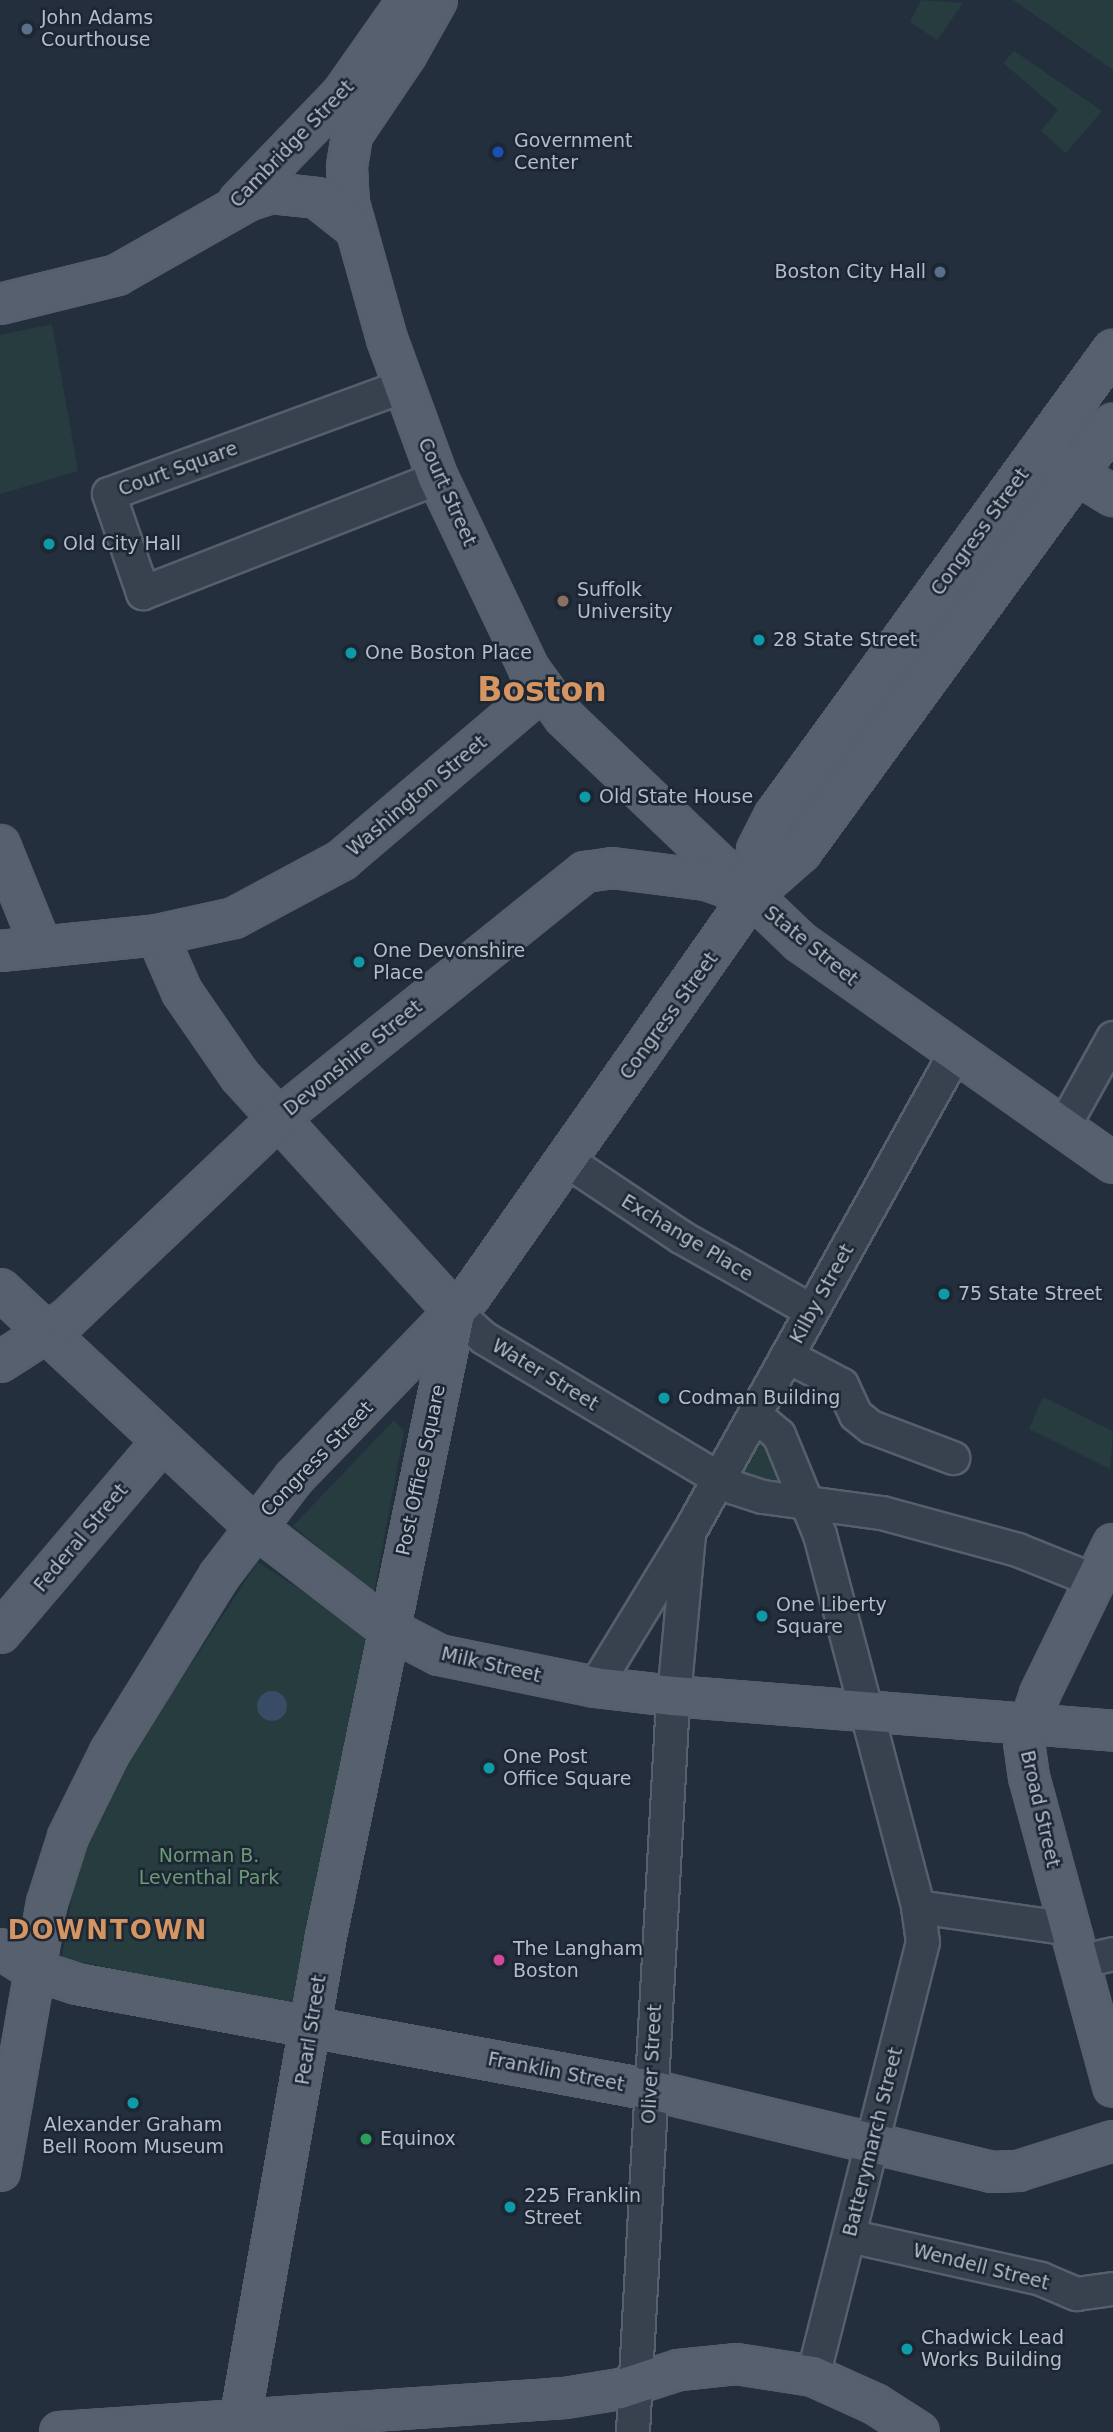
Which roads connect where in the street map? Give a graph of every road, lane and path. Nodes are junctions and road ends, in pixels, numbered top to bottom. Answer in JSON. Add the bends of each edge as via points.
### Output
{"nodes":[{"id":1,"x":408,"y":0,"type":"edge"},
{"id":2,"x":436,"y":0,"type":"edge"},
{"id":3,"x":221,"y":216,"type":"junction"},
{"id":4,"x":355,"y":228,"type":"junction"},
{"id":5,"x":374,"y":285,"type":"joint"},
{"id":6,"x":0,"y":304,"type":"edge"},
{"id":7,"x":1113,"y":350,"type":"edge"},
{"id":8,"x":404,"y":386,"type":"junction"},
{"id":9,"x":1044,"y":445,"type":"junction"},
{"id":10,"x":1099,"y":452,"type":"edge"},
{"id":11,"x":438,"y":478,"type":"junction"},
{"id":12,"x":1113,"y":496,"type":"edge"},
{"id":13,"x":542,"y":690,"type":"junction"},
{"id":14,"x":0,"y":845,"type":"edge"},
{"id":15,"x":751,"y":896,"type":"junction"},
{"id":16,"x":157,"y":935,"type":"junction"},
{"id":17,"x":41,"y":946,"type":"junction"},
{"id":18,"x":0,"y":951,"type":"edge"},
{"id":19,"x":1113,"y":1038,"type":"edge"},
{"id":20,"x":955,"y":1054,"type":"junction"},
{"id":21,"x":279,"y":1118,"type":"junction"},
{"id":22,"x":1063,"y":1128,"type":"junction"},
{"id":23,"x":566,"y":1160,"type":"junction"},
{"id":24,"x":1113,"y":1163,"type":"edge"},
{"id":25,"x":0,"y":1289,"type":"edge"},
{"id":26,"x":812,"y":1311,"type":"junction"},
{"id":27,"x":455,"y":1312,"type":"junction"},
{"id":28,"x":43,"y":1334,"type":"junction"},
{"id":29,"x":787,"y":1356,"type":"junction"},
{"id":30,"x":0,"y":1362,"type":"edge"},
{"id":31,"x":755,"y":1415,"type":"junction"},
{"id":32,"x":161,"y":1443,"type":"junction"},
{"id":33,"x":953,"y":1458,"type":"dead end"},
{"id":34,"x":719,"y":1479,"type":"junction"},
{"id":35,"x":807,"y":1502,"type":"junction"},
{"id":36,"x":254,"y":1526,"type":"junction"},
{"id":37,"x":689,"y":1533,"type":"junction"},
{"id":38,"x":1113,"y":1544,"type":"edge"},
{"id":39,"x":1095,"y":1581,"type":"junction"},
{"id":40,"x":387,"y":1628,"type":"junction"},
{"id":41,"x":0,"y":1633,"type":"edge"},
{"id":42,"x":595,"y":1687,"type":"junction"},
{"id":43,"x":673,"y":1696,"type":"junction"},
{"id":44,"x":864,"y":1709,"type":"junction"},
{"id":45,"x":1028,"y":1724,"type":"junction"},
{"id":46,"x":1113,"y":1731,"type":"edge"},
{"id":47,"x":918,"y":1907,"type":"junction"},
{"id":48,"x":1088,"y":1948,"type":"edge"},
{"id":49,"x":0,"y":1949,"type":"edge"},
{"id":50,"x":34,"y":1970,"type":"junction"},
{"id":51,"x":311,"y":2026,"type":"junction"},
{"id":52,"x":1113,"y":2087,"type":"edge"},
{"id":53,"x":650,"y":2090,"type":"junction"},
{"id":54,"x":873,"y":2141,"type":"junction"},
{"id":55,"x":1113,"y":2141,"type":"edge"},
{"id":56,"x":0,"y":2171,"type":"edge"},
{"id":57,"x":849,"y":2236,"type":"junction"},
{"id":58,"x":1113,"y":2289,"type":"edge"},
{"id":59,"x":813,"y":2376,"type":"junction"},
{"id":60,"x":635,"y":2384,"type":"junction"},
{"id":61,"x":238,"y":2427,"type":"edge"},
{"id":62,"x":60,"y":2432,"type":"edge"},
{"id":63,"x":633,"y":2432,"type":"edge"},
{"id":64,"x":919,"y":2432,"type":"edge"}],
"edges":[{"from":1,"to":3,"type":"main road","name":"Cambridge Street","via":[[333,106]]},
{"from":2,"to":4,"type":"main road","name":"Cambridge Street","via":[[406,55],[352,135],[346,183]]},
{"from":3,"to":4,"type":"main road","via":[[255,198],[292,192],[323,201]]},
{"from":3,"to":6,"type":"main road","via":[[117,275]]},
{"from":4,"to":5,"type":"main road","name":"Cambridge Street"},
{"from":5,"to":8,"type":"main road","name":"Court Street"},
{"from":7,"to":9,"type":"main road","name":"Congress Street"},
{"from":8,"to":11,"type":"main road","name":"Court Street"},
{"from":8,"to":11,"type":"street","name":"Court Square","via":[[109,494],[143,593]]},
{"from":9,"to":10,"type":"main road","via":[[1072,443]]},
{"from":9,"to":15,"type":"main road","name":"Congress Street","via":[[775,815],[757,850]]},
{"from":10,"to":12,"type":"main road"},
{"from":10,"to":15,"type":"main road","name":"Congress Street","via":[[801,852]]},
{"from":11,"to":13,"type":"main road","name":"Court Street"},
{"from":13,"to":15,"type":"main road","name":"State Street","via":[[564,717]]},
{"from":13,"to":16,"type":"main road","name":"Washington Street","via":[[342,860],[234,918]]},
{"from":14,"to":17,"type":"main road"},
{"from":15,"to":20,"type":"main road","name":"State Street","via":[[810,949]]},
{"from":15,"to":21,"type":"main road","name":"Devonshire Street","via":[[706,880],[612,868],[589,870]]},
{"from":15,"to":23,"type":"main road","name":"Congress Street"},
{"from":16,"to":17,"type":"main road","name":"Washington Street"},
{"from":16,"to":21,"type":"main road","name":"Water Street","via":[[182,992],[240,1076]]},
{"from":17,"to":18,"type":"main road","name":"Washington Street"},
{"from":19,"to":22,"type":"street"},
{"from":20,"to":22,"type":"main road","name":"State Street"},
{"from":20,"to":26,"type":"street","name":"Kilby Street"},
{"from":21,"to":27,"type":"main road","name":"Water Street"},
{"from":21,"to":28,"type":"main road","name":"Devonshire Street","via":[[67,1318]]},
{"from":22,"to":24,"type":"main road","name":"State Street"},
{"from":23,"to":26,"type":"street","name":"Exchange Place","via":[[681,1237]]},
{"from":23,"to":27,"type":"main road","name":"Congress Street"},
{"from":25,"to":28,"type":"main road","name":"Milk Street"},
{"from":26,"to":29,"type":"street","name":"Kilby Street"},
{"from":27,"to":34,"type":"street","name":"Water Street","via":[[484,1338]]},
{"from":27,"to":36,"type":"main road","name":"Congress Street","via":[[294,1478]]},
{"from":27,"to":40,"type":"main road","name":"Post Office Square"},
{"from":28,"to":30,"type":"main road","name":"Devonshire Street"},
{"from":28,"to":32,"type":"main road","name":"Milk Street"},
{"from":29,"to":31,"type":"street","name":"Kilby Street"},
{"from":29,"to":33,"type":"street","via":[[842,1385],[856,1415],[871,1427]]},
{"from":31,"to":34,"type":"street","name":"Kilby Street"},
{"from":31,"to":35,"type":"street","name":"Batterymarch Street","via":[[779,1435]]},
{"from":32,"to":36,"type":"main road","name":"Milk Street"},
{"from":32,"to":41,"type":"main road","name":"Federal Street"},
{"from":34,"to":35,"type":"street","name":"Water Street","via":[[748,1493]]},
{"from":34,"to":37,"type":"street","name":"Kilby Street"},
{"from":35,"to":39,"type":"street","name":"Water Street","via":[[846,1505],[978,1538]]},
{"from":35,"to":44,"type":"street","name":"Batterymarch Street","via":[[820,1535]]},
{"from":36,"to":40,"type":"main road","name":"Milk Street"},
{"from":36,"to":50,"type":"main road","name":"Congress Street","via":[[131,1717],[81,1809],[60,1861]]},
{"from":37,"to":42,"type":"street","name":"Kilby Street"},
{"from":37,"to":43,"type":"street","name":"Kilby Street"},
{"from":38,"to":39,"type":"main road","name":"Broad Street"},
{"from":39,"to":45,"type":"main road","name":"Broad Street"},
{"from":40,"to":42,"type":"main road","name":"Milk Street","via":[[439,1655]]},
{"from":40,"to":51,"type":"main road","name":"Pearl Street"},
{"from":42,"to":43,"type":"main road","name":"Milk Street"},
{"from":43,"to":44,"type":"main road","name":"Milk Street"},
{"from":43,"to":53,"type":"street","name":"Oliver Street"},
{"from":44,"to":45,"type":"main road","name":"Milk Street"},
{"from":44,"to":47,"type":"street","name":"Batterymarch Street"},
{"from":45,"to":46,"type":"main road","name":"Milk Street"},
{"from":45,"to":48,"type":"main road","name":"Broad Street","via":[[1025,1759]]},
{"from":47,"to":48,"type":"street"},
{"from":47,"to":54,"type":"street","name":"Batterymarch Street","via":[[920,1958]]},
{"from":48,"to":52,"type":"main road","name":"Broad Street"},
{"from":49,"to":50,"type":"main road","name":"Franklin Street"},
{"from":50,"to":51,"type":"main road","name":"Franklin Street","via":[[76,1984]]},
{"from":50,"to":56,"type":"main road","name":"Congress Street"},
{"from":51,"to":53,"type":"main road","name":"Franklin Street"},
{"from":51,"to":61,"type":"main road","name":"Pearl Street"},
{"from":53,"to":54,"type":"main road","name":"Franklin Street"},
{"from":53,"to":60,"type":"street","name":"Oliver Street"},
{"from":54,"to":55,"type":"main road","name":"Franklin Street","via":[[1004,2173]]},
{"from":54,"to":57,"type":"street","name":"Batterymarch Street"},
{"from":57,"to":58,"type":"street","name":"Wendell Street","via":[[1041,2279],[1077,2294]]},
{"from":57,"to":59,"type":"street","name":"Batterymarch Street"},
{"from":59,"to":60,"type":"main road","via":[[736,2364],[678,2370]]},
{"from":59,"to":64,"type":"main road","via":[[875,2404]]},
{"from":60,"to":61,"type":"main road","via":[[565,2398]]},
{"from":60,"to":63,"type":"street","name":"Oliver Street"},
{"from":61,"to":62,"type":"main road"}]}
